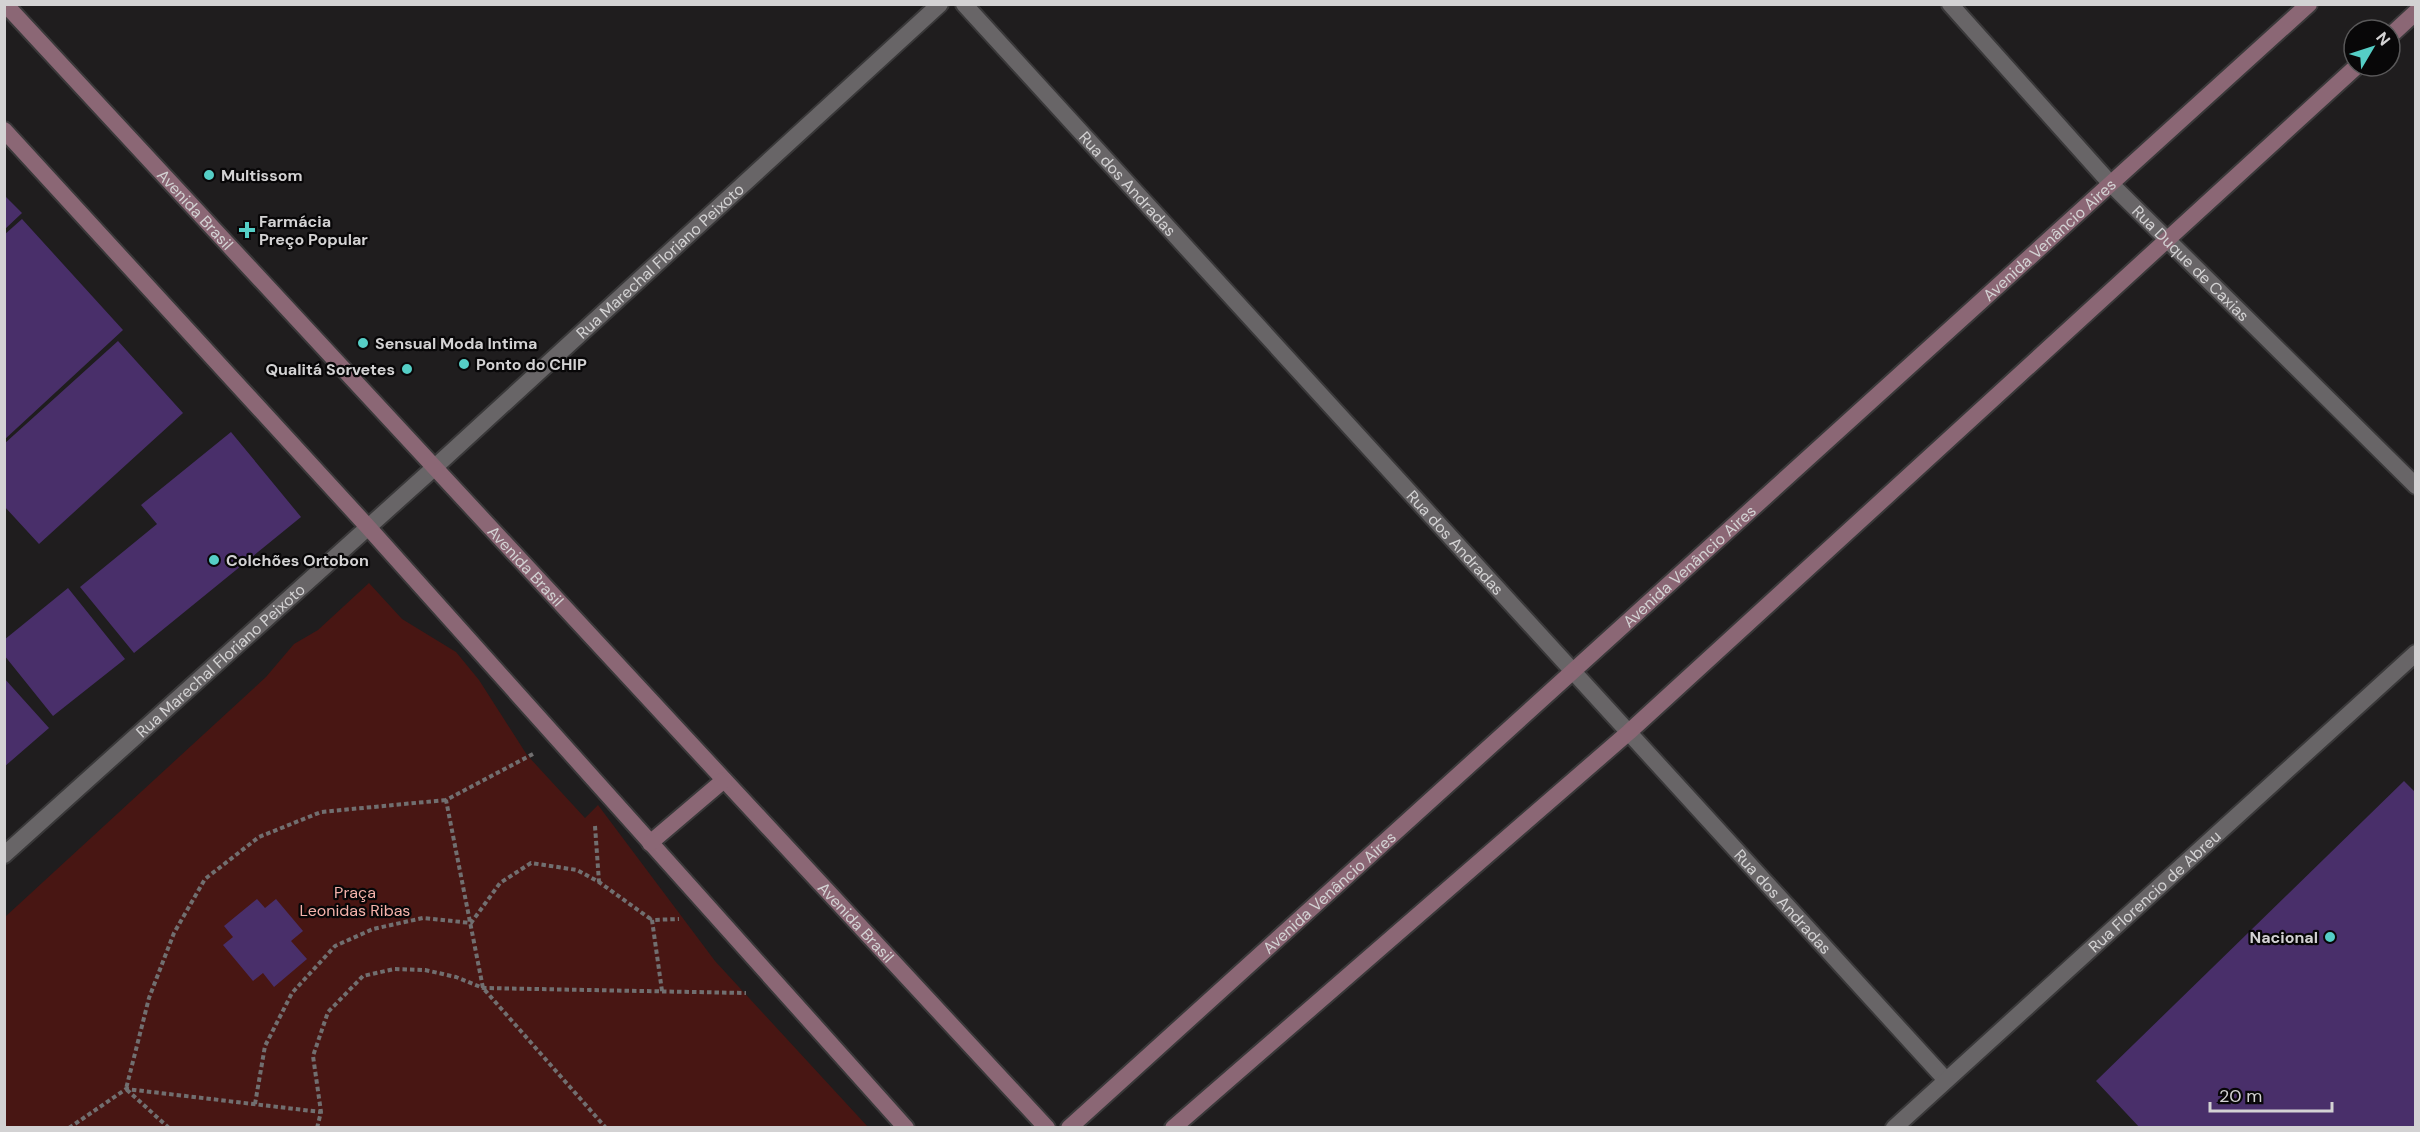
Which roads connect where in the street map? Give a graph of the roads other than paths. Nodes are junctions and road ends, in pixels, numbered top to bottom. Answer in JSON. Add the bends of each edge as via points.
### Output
{"nodes":[{"id":1,"x":5,"y":4,"type":"edge"},
{"id":2,"x":940,"y":4,"type":"edge"},
{"id":3,"x":964,"y":4,"type":"edge"},
{"id":4,"x":1950,"y":4,"type":"edge"},
{"id":5,"x":2309,"y":4,"type":"edge"},
{"id":6,"x":2415,"y":12,"type":"edge"},
{"id":7,"x":2402,"y":24,"type":"edge"},
{"id":8,"x":2344,"y":78,"type":"edge"},
{"id":9,"x":4,"y":130,"type":"edge"},
{"id":10,"x":2110,"y":183,"type":"junction"},
{"id":11,"x":2168,"y":239,"type":"junction"},
{"id":12,"x":435,"y":467,"type":"junction"},
{"id":13,"x":2415,"y":486,"type":"edge"},
{"id":14,"x":368,"y":528,"type":"junction"},
{"id":15,"x":2415,"y":653,"type":"edge"},
{"id":16,"x":1572,"y":670,"type":"junction"},
{"id":17,"x":1629,"y":732,"type":"junction"},
{"id":18,"x":724,"y":780,"type":"junction"},
{"id":19,"x":650,"y":843,"type":"junction"},
{"id":20,"x":4,"y":855,"type":"edge"},
{"id":21,"x":1946,"y":1080,"type":"junction"},
{"id":22,"x":906,"y":1128,"type":"edge"},
{"id":23,"x":1047,"y":1128,"type":"edge"},
{"id":24,"x":1069,"y":1128,"type":"edge"},
{"id":25,"x":1173,"y":1128,"type":"edge"},
{"id":26,"x":1894,"y":1128,"type":"edge"}],
"edges":[{"from":1,"to":12,"type":"main road","name":"Avenida Brasil"},
{"from":2,"to":12,"type":"street","name":"Rua Marechal Floriano Peixoto"},
{"from":3,"to":16,"type":"street","name":"Rua dos Andradas"},
{"from":4,"to":10,"type":"street","name":"Rua Duque de Caxias"},
{"from":5,"to":10,"type":"main road","name":"Avenida Venâncio Aires"},
{"from":6,"to":7,"type":"main road"},
{"from":8,"to":11,"type":"main road"},
{"from":9,"to":14,"type":"main road"},
{"from":10,"to":11,"type":"street","name":"Rua Duque de Caxias"},
{"from":10,"to":16,"type":"main road","name":"Avenida Venâncio Aires"},
{"from":11,"to":13,"type":"street","name":"Rua Duque de Caxias"},
{"from":11,"to":17,"type":"main road"},
{"from":12,"to":14,"type":"street","name":"Rua Marechal Floriano Peixoto"},
{"from":12,"to":18,"type":"main road","name":"Avenida Brasil"},
{"from":14,"to":19,"type":"main road"},
{"from":14,"to":20,"type":"street","name":"Rua Marechal Floriano Peixoto"},
{"from":15,"to":21,"type":"street","name":"Rua Florencio de Abreu"},
{"from":16,"to":17,"type":"street","name":"Rua dos Andradas"},
{"from":16,"to":24,"type":"main road","name":"Avenida Venâncio Aires"},
{"from":17,"to":21,"type":"street","name":"Rua dos Andradas"},
{"from":17,"to":25,"type":"main road"},
{"from":18,"to":19,"type":"main road"},
{"from":18,"to":23,"type":"main road","name":"Avenida Brasil"},
{"from":19,"to":22,"type":"main road"},
{"from":21,"to":26,"type":"street","name":"Rua Florencio de Abreu"}]}
